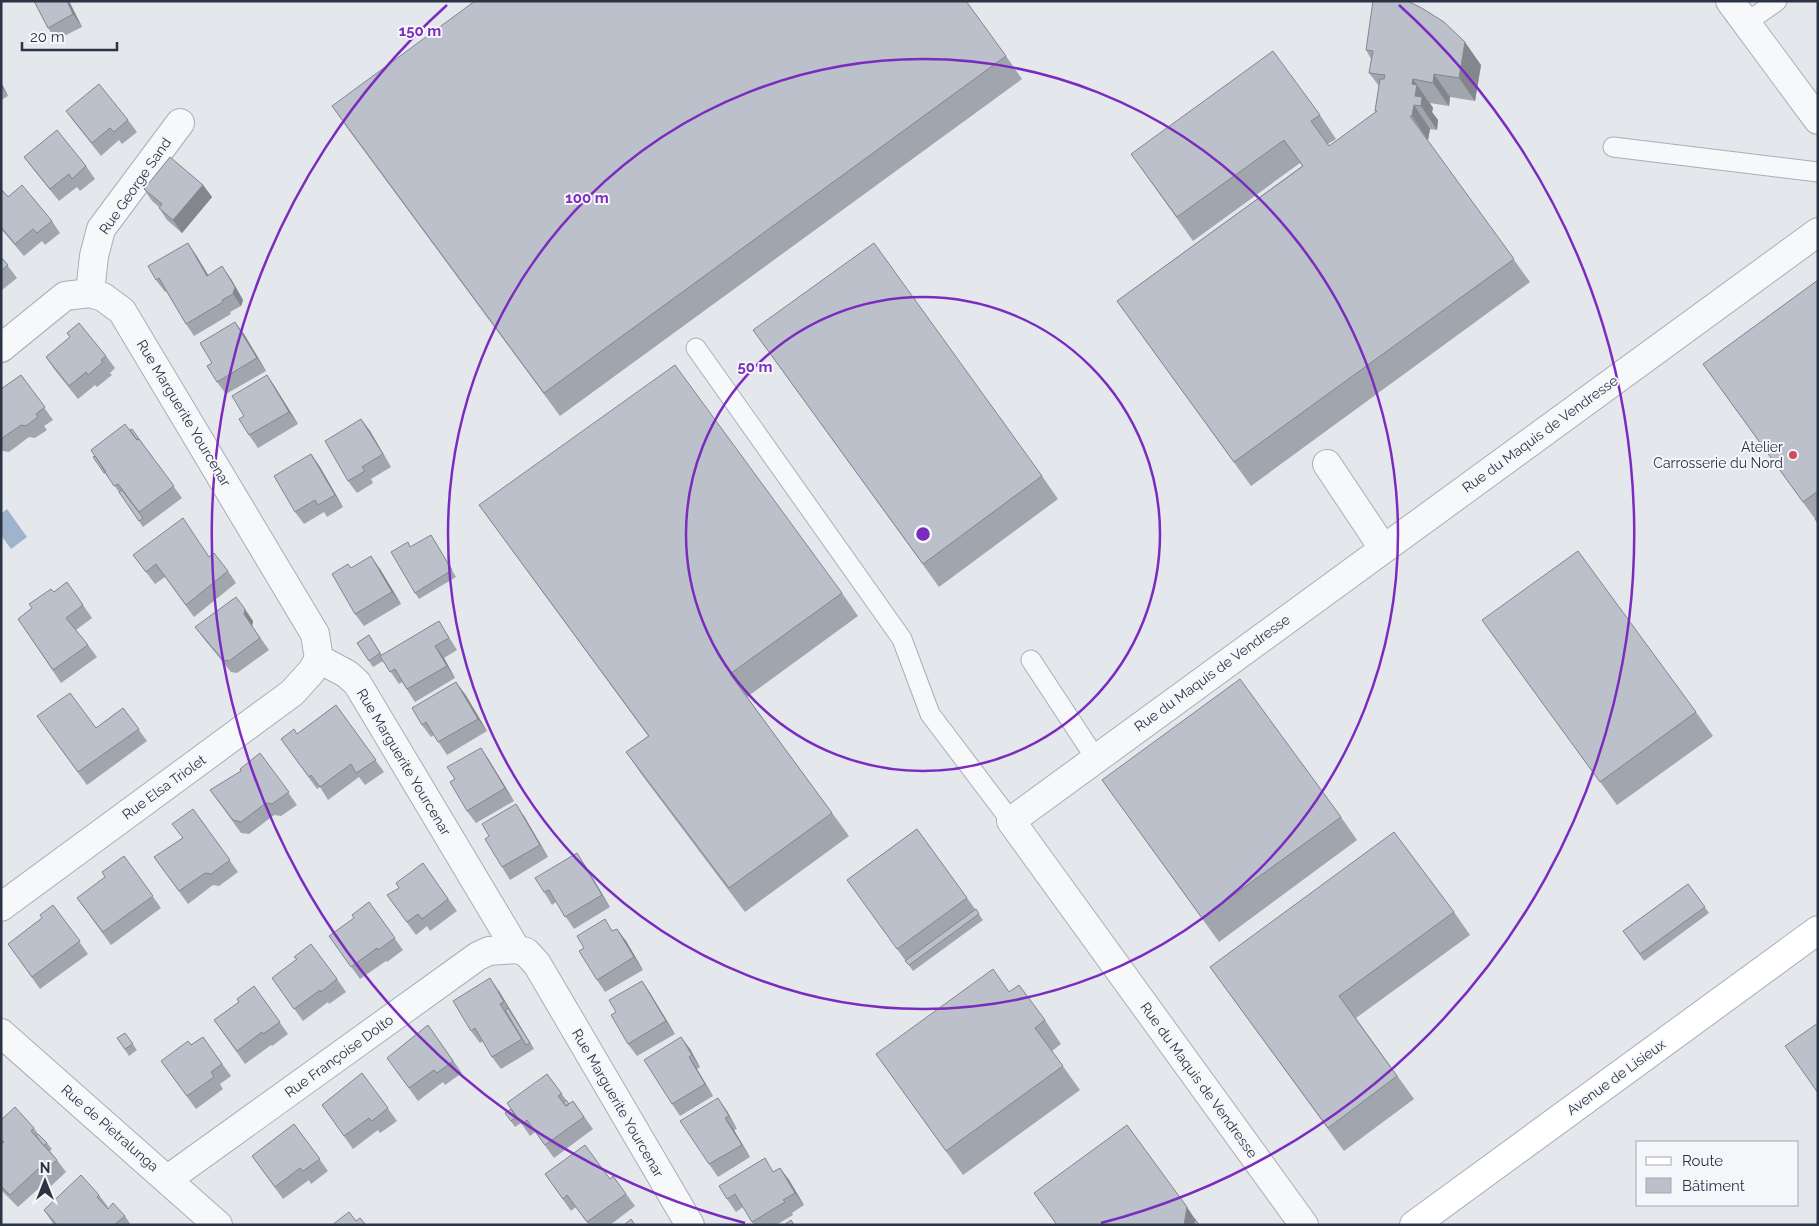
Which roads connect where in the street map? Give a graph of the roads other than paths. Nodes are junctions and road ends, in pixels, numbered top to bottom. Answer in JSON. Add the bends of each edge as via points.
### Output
{"nodes":[{"id":1,"x":1730,"y":1,"type":"edge"},
{"id":2,"x":1777,"y":1,"type":"edge"},
{"id":3,"x":1746,"y":24,"type":"junction"},
{"id":4,"x":1818,"y":120,"type":"edge"},
{"id":5,"x":180,"y":123,"type":"dead end"},
{"id":6,"x":1613,"y":146,"type":"dead end"},
{"id":7,"x":1818,"y":172,"type":"edge"},
{"id":8,"x":1818,"y":232,"type":"edge"},
{"id":9,"x":90,"y":293,"type":"junction"},
{"id":10,"x":1,"y":348,"type":"edge"},
{"id":11,"x":696,"y":348,"type":"dead end"},
{"id":12,"x":1327,"y":464,"type":"dead end"},
{"id":13,"x":1384,"y":548,"type":"junction"},
{"id":14,"x":319,"y":659,"type":"junction"},
{"id":15,"x":1031,"y":660,"type":"dead end"},
{"id":16,"x":1096,"y":759,"type":"junction"},
{"id":17,"x":1011,"y":821,"type":"junction"},
{"id":18,"x":1,"y":906,"type":"edge"},
{"id":19,"x":1818,"y":930,"type":"edge"},
{"id":20,"x":516,"y":949,"type":"junction"},
{"id":21,"x":1,"y":1033,"type":"edge"},
{"id":22,"x":168,"y":1179,"type":"junction"},
{"id":23,"x":218,"y":1225,"type":"edge"},
{"id":24,"x":690,"y":1225,"type":"edge"},
{"id":25,"x":1304,"y":1225,"type":"edge"},
{"id":26,"x":1414,"y":1225,"type":"edge"}],
"edges":[{"from":1,"to":3,"type":"street"},
{"from":2,"to":3,"type":"lane"},
{"from":3,"to":4,"type":"street"},
{"from":5,"to":9,"type":"street","name":"Rue George Sand","via":[[102,229],[94,256]]},
{"from":6,"to":7,"type":"lane"},
{"from":8,"to":13,"type":"street","name":"Rue du Maquis de Vendresse"},
{"from":9,"to":10,"type":"street","via":[[65,296]]},
{"from":9,"to":14,"type":"street","name":"Rue Marguerite Yourcenar","via":[[104,297],[122,311],[149,354],[315,634]]},
{"from":11,"to":17,"type":"lane","via":[[902,639],[930,714]]},
{"from":12,"to":13,"type":"street"},
{"from":13,"to":16,"type":"street","name":"Rue du Maquis de Vendresse"},
{"from":14,"to":18,"type":"street","name":"Rue Elsa Triolet","via":[[292,693]]},
{"from":14,"to":20,"type":"street","name":"Rue Marguerite Yourcenar","via":[[357,683]]},
{"from":15,"to":16,"type":"lane"},
{"from":16,"to":17,"type":"street","name":"Rue du Maquis de Vendresse"},
{"from":17,"to":25,"type":"street","name":"Rue du Maquis de Vendresse"},
{"from":19,"to":26,"type":"main road","name":"Avenue de Lisieux"},
{"from":20,"to":22,"type":"street","name":"Rue Françoise Dolto","via":[[489,951],[478,956]]},
{"from":20,"to":24,"type":"street","name":"Rue Marguerite Yourcenar","via":[[526,952],[537,964]]},
{"from":21,"to":22,"type":"street","name":"Rue de Pietralunga"},
{"from":22,"to":23,"type":"street","name":"Rue de Pietralunga"}]}
